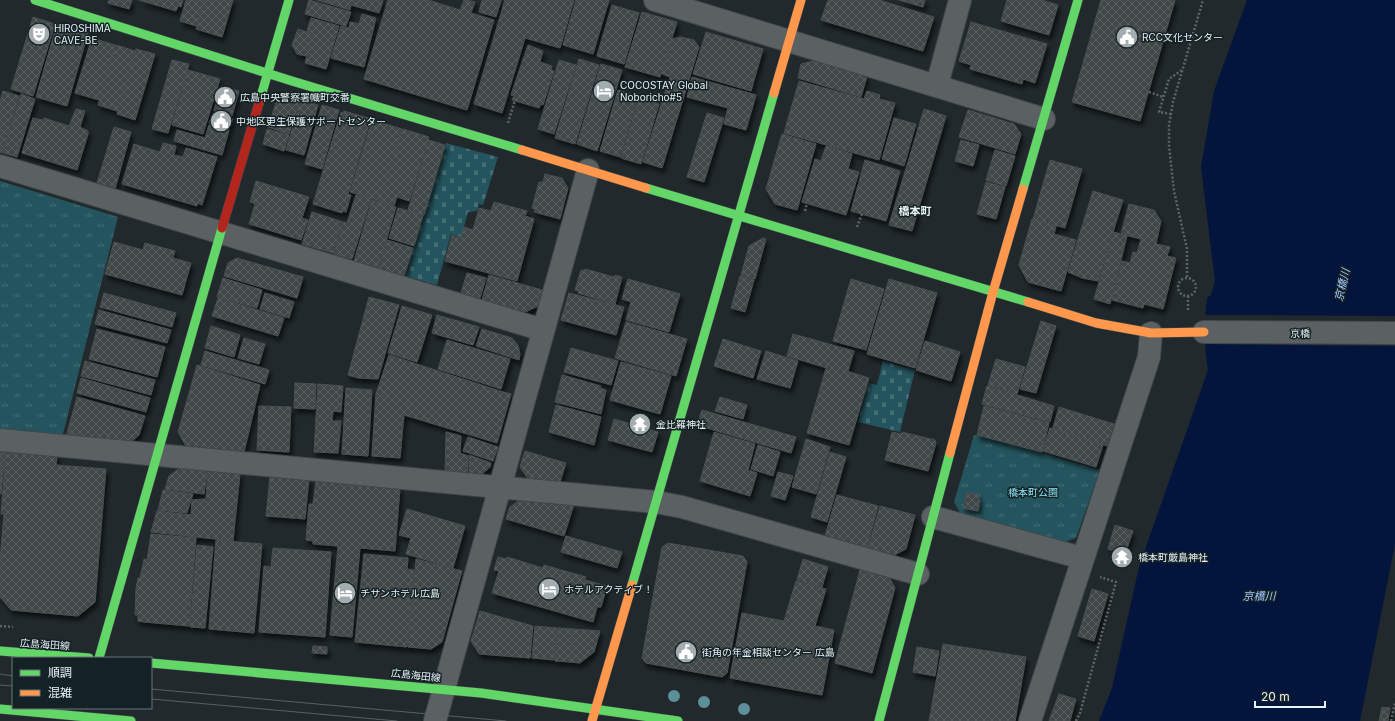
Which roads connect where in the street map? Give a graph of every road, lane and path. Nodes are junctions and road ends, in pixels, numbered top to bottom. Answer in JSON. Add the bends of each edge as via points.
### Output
{"nodes":[{"id":1,"x":35,"y":0,"type":"edge"},
{"id":2,"x":289,"y":0,"type":"edge"},
{"id":3,"x":655,"y":0,"type":"edge"},
{"id":4,"x":801,"y":0,"type":"edge"},
{"id":5,"x":960,"y":0,"type":"edge"},
{"id":6,"x":1078,"y":0,"type":"edge"},
{"id":7,"x":1203,"y":0,"type":"edge"},
{"id":8,"x":789,"y":41,"type":"junction"},
{"id":9,"x":1183,"y":70,"type":"junction"},
{"id":10,"x":267,"y":72,"type":"junction"},
{"id":11,"x":937,"y":85,"type":"junction"},
{"id":12,"x":1148,"y":92,"type":"dead end"},
{"id":13,"x":1163,"y":97,"type":"junction"},
{"id":14,"x":515,"y":100,"type":"dead end"},
{"id":15,"x":1171,"y":114,"type":"junction"},
{"id":16,"x":1044,"y":119,"type":"junction"},
{"id":17,"x":507,"y":127,"type":"dead end"},
{"id":18,"x":0,"y":166,"type":"edge"},
{"id":19,"x":588,"y":170,"type":"junction"},
{"id":20,"x":862,"y":214,"type":"dead end"},
{"id":21,"x":740,"y":216,"type":"junction"},
{"id":22,"x":221,"y":233,"type":"junction"},
{"id":23,"x":855,"y":233,"type":"dead end"},
{"id":24,"x":1187,"y":278,"type":"junction"},
{"id":25,"x":993,"y":292,"type":"junction"},
{"id":26,"x":1188,"y":296,"type":"junction"},
{"id":27,"x":1188,"y":317,"type":"dead end"},
{"id":28,"x":544,"y":330,"type":"junction"},
{"id":29,"x":1204,"y":332,"type":"joint"},
{"id":30,"x":1151,"y":333,"type":"junction"},
{"id":31,"x":1395,"y":333,"type":"edge"},
{"id":32,"x":0,"y":440,"type":"edge"},
{"id":33,"x":157,"y":455,"type":"junction"},
{"id":34,"x":500,"y":487,"type":"junction"},
{"id":35,"x":656,"y":502,"type":"junction"},
{"id":36,"x":933,"y":517,"type":"junction"},
{"id":37,"x":1082,"y":558,"type":"junction"},
{"id":38,"x":918,"y":574,"type":"junction"},
{"id":39,"x":1116,"y":582,"type":"dead end"},
{"id":40,"x":0,"y":651,"type":"edge"},
{"id":41,"x":76,"y":657,"type":"edge"},
{"id":42,"x":99,"y":657,"type":"edge"},
{"id":43,"x":152,"y":663,"type":"edge"},
{"id":44,"x":444,"y":689,"type":"junction"},
{"id":45,"x":1395,"y":703,"type":"edge"},
{"id":46,"x":596,"y":708,"type":"junction"},
{"id":47,"x":0,"y":709,"type":"edge"},
{"id":48,"x":82,"y":715,"type":"edge"},
{"id":49,"x":131,"y":721,"type":"edge"},
{"id":50,"x":435,"y":721,"type":"edge"},
{"id":51,"x":592,"y":721,"type":"edge"},
{"id":52,"x":678,"y":721,"type":"edge"},
{"id":53,"x":879,"y":721,"type":"edge"},
{"id":54,"x":1030,"y":721,"type":"edge"},
{"id":55,"x":1076,"y":721,"type":"edge"},
{"id":56,"x":1391,"y":721,"type":"edge"}],
"edges":[{"from":1,"to":10,"type":"street"},
{"from":2,"to":10,"type":"street"},
{"from":3,"to":8,"type":"street"},
{"from":4,"to":8,"type":"street"},
{"from":5,"to":11,"type":"street"},
{"from":6,"to":16,"type":"street"},
{"from":7,"to":9,"type":"path"},
{"from":8,"to":11,"type":"street"},
{"from":8,"to":21,"type":"street"},
{"from":9,"to":13,"type":"path","via":[[1169,79]]},
{"from":9,"to":15,"type":"path"},
{"from":10,"to":19,"type":"street"},
{"from":10,"to":22,"type":"street"},
{"from":11,"to":16,"type":"street"},
{"from":12,"to":13,"type":"path"},
{"from":13,"to":15,"type":"path","via":[[1159,112]]},
{"from":14,"to":17,"type":"path"},
{"from":15,"to":24,"type":"path","via":[[1169,146],[1175,197],[1187,249]]},
{"from":16,"to":25,"type":"street"},
{"from":18,"to":22,"type":"street"},
{"from":19,"to":21,"type":"street"},
{"from":19,"to":28,"type":"street"},
{"from":20,"to":23,"type":"path"},
{"from":21,"to":25,"type":"street"},
{"from":21,"to":35,"type":"street"},
{"from":22,"to":28,"type":"street"},
{"from":22,"to":33,"type":"street"},
{"from":24,"to":26,"type":"path","via":[[1196,283],[1197,289]]},
{"from":24,"to":26,"type":"path","via":[[1178,284],[1182,295]]},
{"from":25,"to":30,"type":"street","via":[[1096,323]]},
{"from":25,"to":36,"type":"street"},
{"from":26,"to":27,"type":"path"},
{"from":28,"to":34,"type":"street"},
{"from":29,"to":30,"type":"street"},
{"from":29,"to":31,"type":"street","name":"京橋"},
{"from":30,"to":37,"type":"street","via":[[1149,357]]},
{"from":32,"to":33,"type":"street"},
{"from":33,"to":34,"type":"street"},
{"from":33,"to":42,"type":"street"},
{"from":34,"to":35,"type":"street"},
{"from":34,"to":44,"type":"street"},
{"from":35,"to":38,"type":"street","via":[[682,507]]},
{"from":35,"to":46,"type":"street"},
{"from":36,"to":37,"type":"street"},
{"from":36,"to":38,"type":"street"},
{"from":37,"to":54,"type":"street"},
{"from":38,"to":53,"type":"street"},
{"from":39,"to":55,"type":"path"},
{"from":40,"to":41,"type":"street","name":"広島海田線"},
{"from":43,"to":44,"type":"street","name":"広島海田線"},
{"from":44,"to":46,"type":"street","name":"広島海田線"},
{"from":44,"to":50,"type":"street"},
{"from":45,"to":56,"type":"path"},
{"from":46,"to":51,"type":"street"},
{"from":46,"to":52,"type":"street","name":"広島海田線"},
{"from":47,"to":48,"type":"street"},
{"from":48,"to":49,"type":"street"}]}
